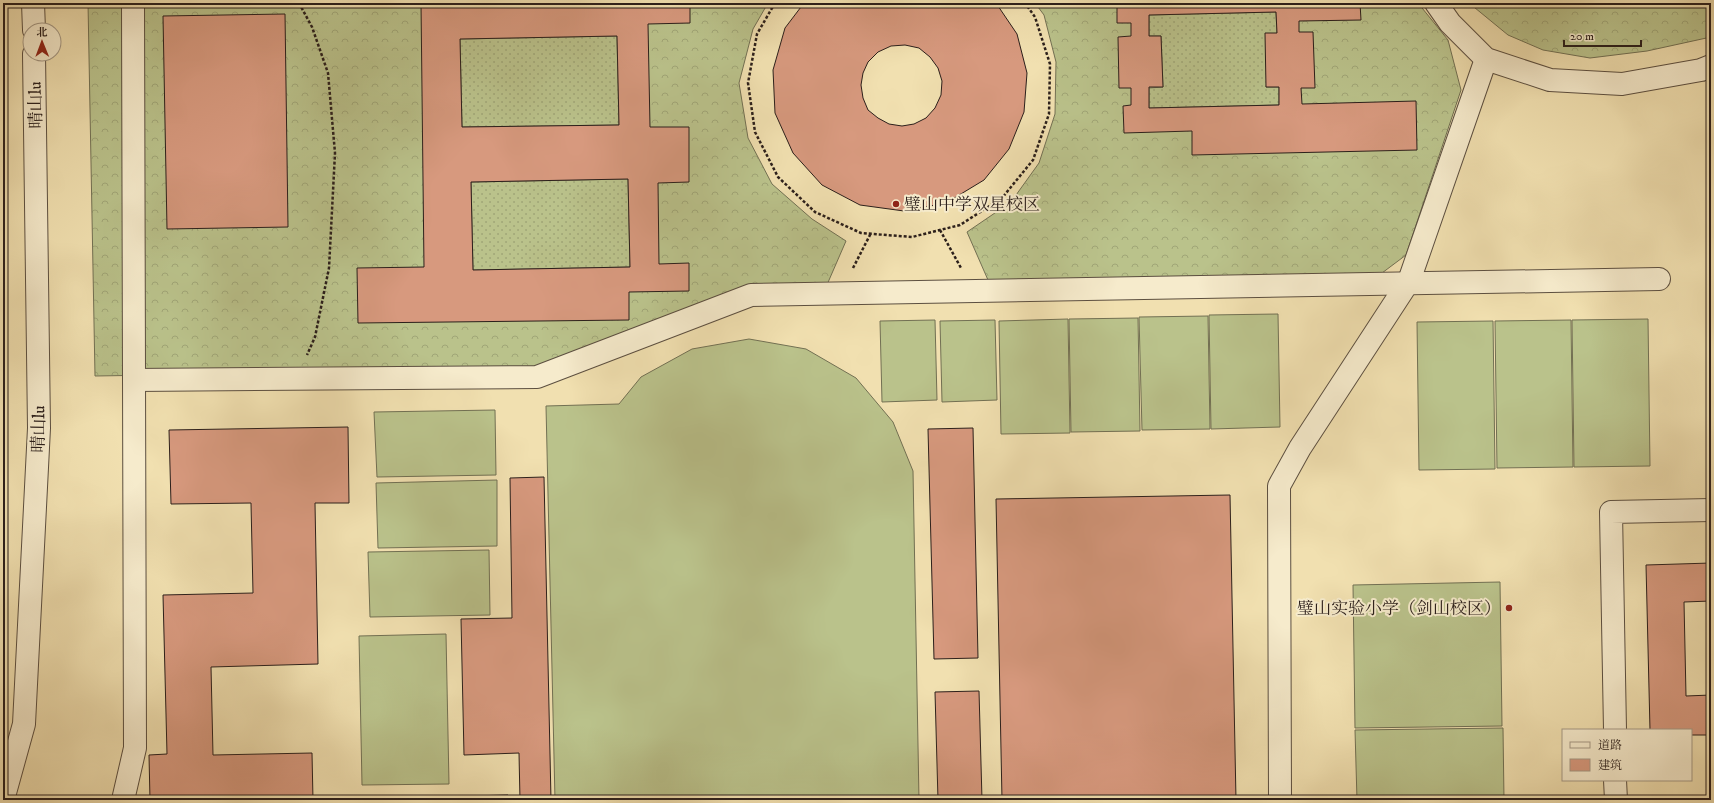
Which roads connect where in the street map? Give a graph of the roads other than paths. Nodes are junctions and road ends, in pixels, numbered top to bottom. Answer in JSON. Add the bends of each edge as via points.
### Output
{"nodes":[{"id":1,"x":33,"y":3,"type":"edge"},
{"id":2,"x":133,"y":3,"type":"edge"},
{"id":3,"x":1436,"y":3,"type":"edge"},
{"id":4,"x":34,"y":22,"type":"edge"},
{"id":5,"x":1486,"y":59,"type":"junction"},
{"id":6,"x":34,"y":62,"type":"edge"},
{"id":7,"x":1711,"y":66,"type":"edge"},
{"id":8,"x":1659,"y":279,"type":"dead end"},
{"id":9,"x":1407,"y":283,"type":"junction"},
{"id":10,"x":134,"y":380,"type":"junction"},
{"id":11,"x":1711,"y":510,"type":"edge"},
{"id":12,"x":1614,"y":729,"type":"edge"},
{"id":13,"x":1615,"y":781,"type":"edge"},
{"id":14,"x":3,"y":800,"type":"edge"},
{"id":15,"x":123,"y":800,"type":"edge"},
{"id":16,"x":1280,"y":800,"type":"edge"},
{"id":17,"x":1616,"y":800,"type":"edge"}],
"edges":[{"from":1,"to":4,"type":"street"},
{"from":2,"to":10,"type":"street"},
{"from":3,"to":5,"type":"street","via":[[1450,23]]},
{"from":5,"to":7,"type":"street","via":[[1550,80],[1622,84]]},
{"from":5,"to":9,"type":"street"},
{"from":6,"to":14,"type":"street","name":"晴山lu","via":[[39,428],[24,724]]},
{"from":8,"to":9,"type":"street"},
{"from":9,"to":10,"type":"street","via":[[751,295],[537,377]]},
{"from":9,"to":16,"type":"street","via":[[1300,448],[1279,486]]},
{"from":10,"to":15,"type":"street","via":[[135,748]]},
{"from":11,"to":12,"type":"street","via":[[1611,512]]},
{"from":13,"to":17,"type":"street"}]}
